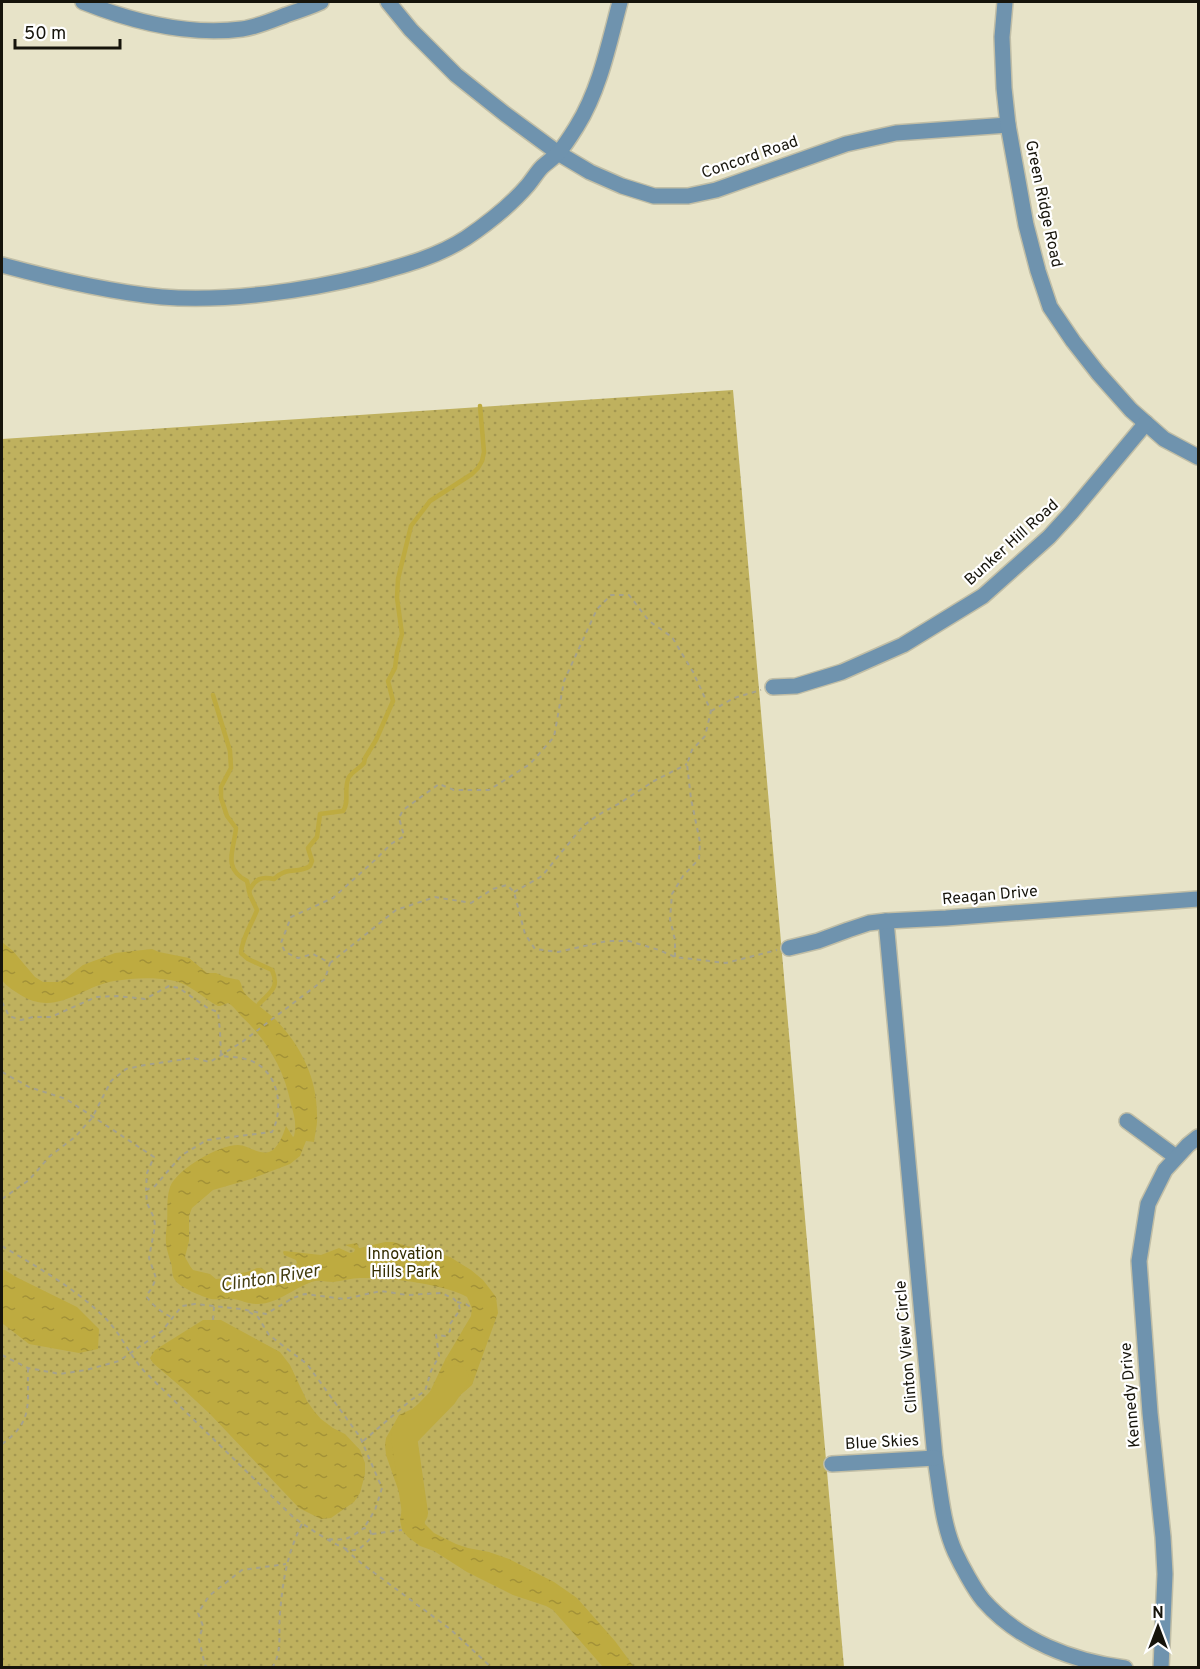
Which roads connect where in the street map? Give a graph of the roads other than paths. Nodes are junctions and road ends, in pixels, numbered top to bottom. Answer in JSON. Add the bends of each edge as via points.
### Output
{"nodes":[{"id":1,"x":83,"y":2,"type":"edge"},
{"id":2,"x":321,"y":2,"type":"edge"},
{"id":3,"x":388,"y":2,"type":"edge"},
{"id":4,"x":620,"y":2,"type":"edge"},
{"id":5,"x":1005,"y":2,"type":"edge"},
{"id":6,"x":1008,"y":126,"type":"junction"},
{"id":7,"x":558,"y":153,"type":"junction"},
{"id":8,"x":2,"y":265,"type":"edge"},
{"id":9,"x":1146,"y":423,"type":"junction"},
{"id":10,"x":1198,"y":457,"type":"edge"},
{"id":11,"x":773,"y":687,"type":"road end"},
{"id":12,"x":1198,"y":899,"type":"edge"},
{"id":13,"x":886,"y":921,"type":"junction"},
{"id":14,"x":789,"y":948,"type":"road end"},
{"id":15,"x":1127,"y":1121,"type":"dead end"},
{"id":16,"x":1198,"y":1137,"type":"edge"},
{"id":17,"x":1176,"y":1158,"type":"junction"},
{"id":18,"x":935,"y":1458,"type":"junction"},
{"id":19,"x":832,"y":1464,"type":"dead end"},
{"id":20,"x":1125,"y":1668,"type":"edge"},
{"id":21,"x":1161,"y":1668,"type":"edge"}],
"edges":[{"from":1,"to":2,"type":"street","via":[[153,24],[202,32],[244,29]]},
{"from":3,"to":7,"type":"street","name":"Concord Road","via":[[456,75]]},
{"from":4,"to":7,"type":"street","via":[[597,84],[578,124]]},
{"from":5,"to":6,"type":"street","name":"Green Ridge Road","via":[[1002,37]]},
{"from":6,"to":7,"type":"street","name":"Concord Road","via":[[896,133],[846,144],[716,190],[688,196],[654,196],[622,186]]},
{"from":6,"to":9,"type":"street","name":"Green Ridge Road","via":[[1026,225],[1050,308],[1098,373]]},
{"from":7,"to":8,"type":"street","via":[[499,213],[465,238],[438,254],[352,279],[261,294],[162,297],[109,290]]},
{"from":9,"to":10,"type":"street","name":"Green Ridge Road","via":[[1164,439]]},
{"from":9,"to":11,"type":"street","name":"Bunker Hill Road","via":[[1049,537],[983,596],[903,645],[842,672],[796,686]]},
{"from":12,"to":13,"type":"street","name":"Reagan Drive"},
{"from":13,"to":14,"type":"street","name":"Reagan Drive"},
{"from":13,"to":18,"type":"street","name":"Clinton View Circle"},
{"from":15,"to":17,"type":"street"},
{"from":16,"to":17,"type":"street","name":"Kennedy Drive"},
{"from":17,"to":21,"type":"street","name":"Kennedy Drive","via":[[1165,1170],[1148,1204],[1139,1261],[1165,1574]]},
{"from":18,"to":19,"type":"street","name":"Blue Skies"},
{"from":18,"to":20,"type":"street","name":"Clinton View Circle","via":[[945,1520],[955,1551],[982,1598],[1002,1619],[1053,1649]]}]}
